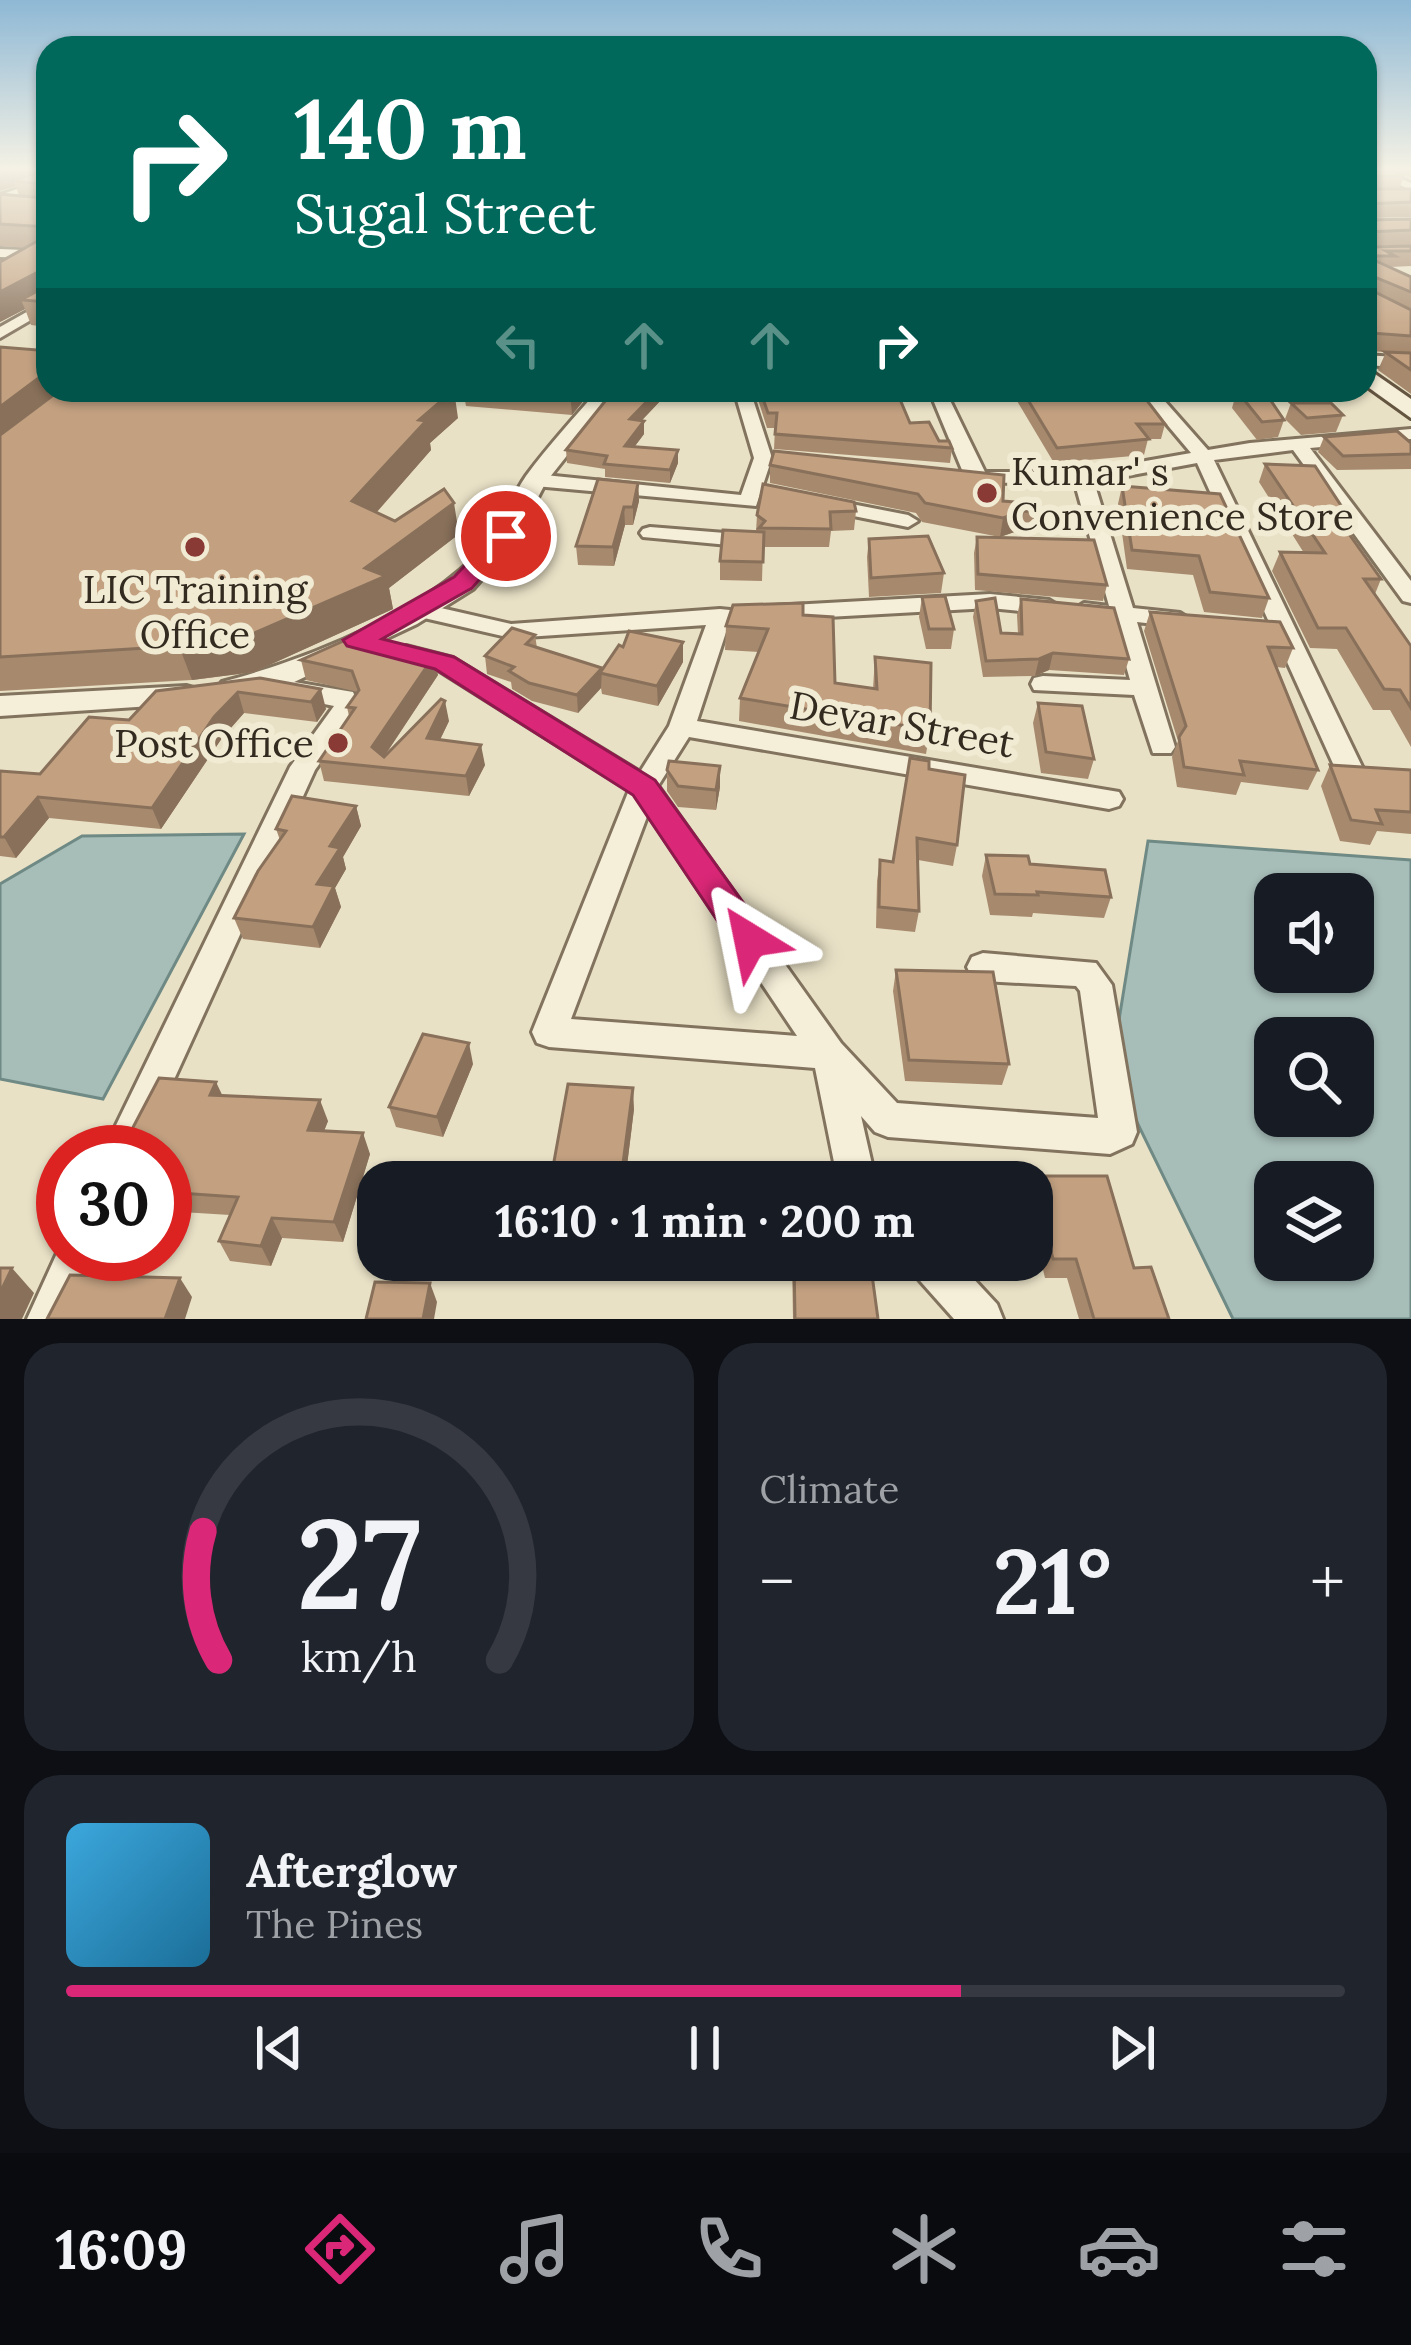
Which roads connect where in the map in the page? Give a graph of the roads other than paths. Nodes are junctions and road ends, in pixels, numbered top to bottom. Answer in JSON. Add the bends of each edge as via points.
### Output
{"nodes":[{"id":1,"x":0,"y":253,"type":"edge"},
{"id":2,"x":36,"y":254,"type":"edge"},
{"id":3,"x":36,"y":313,"type":"edge"},
{"id":4,"x":0,"y":333,"type":"edge"},
{"id":5,"x":1377,"y":362,"type":"edge"},
{"id":6,"x":1411,"y":363,"type":"edge"},
{"id":7,"x":1377,"y":384,"type":"edge"},
{"id":8,"x":599,"y":402,"type":"edge"},
{"id":9,"x":746,"y":402,"type":"edge"},
{"id":10,"x":943,"y":402,"type":"edge"},
{"id":11,"x":1156,"y":402,"type":"edge"},
{"id":12,"x":1411,"y":411,"type":"edge"},
{"id":13,"x":1411,"y":434,"type":"edge"},
{"id":14,"x":1298,"y":444,"type":"junction"},
{"id":15,"x":1202,"y":455,"type":"junction"},
{"id":16,"x":763,"y":458,"type":"junction"},
{"id":17,"x":787,"y":460,"type":"edge"},
{"id":18,"x":954,"y":476,"type":"edge"},
{"id":19,"x":978,"y":478,"type":"junction"},
{"id":20,"x":1083,"y":478,"type":"junction"},
{"id":21,"x":535,"y":480,"type":"junction"},
{"id":22,"x":775,"y":495,"type":"edge"},
{"id":23,"x":751,"y":496,"type":"junction"},
{"id":24,"x":797,"y":499,"type":"edge"},
{"id":25,"x":908,"y":521,"type":"dead end"},
{"id":26,"x":650,"y":533,"type":"dead end"},
{"id":27,"x":1411,"y":596,"type":"edge"},
{"id":28,"x":419,"y":610,"type":"junction"},
{"id":29,"x":1124,"y":614,"type":"junction"},
{"id":30,"x":719,"y":616,"type":"junction"},
{"id":31,"x":1216,"y":624,"type":"edge"},
{"id":32,"x":357,"y":640,"type":"junction"},
{"id":33,"x":1043,"y":684,"type":"dead end"},
{"id":34,"x":262,"y":685,"type":"junction"},
{"id":35,"x":1145,"y":688,"type":"junction"},
{"id":36,"x":0,"y":706,"type":"edge"},
{"id":37,"x":682,"y":727,"type":"junction"},
{"id":38,"x":1162,"y":747,"type":"dead end"},
{"id":39,"x":1354,"y":779,"type":"edge"},
{"id":40,"x":644,"y":788,"type":"junction"},
{"id":41,"x":1109,"y":799,"type":"dead end"},
{"id":42,"x":983,"y":967,"type":"edge"},
{"id":43,"x":829,"y":1054,"type":"junction"},
{"id":44,"x":135,"y":1125,"type":"edge"},
{"id":45,"x":852,"y":1161,"type":"edge"},
{"id":46,"x":65,"y":1281,"type":"edge"},
{"id":47,"x":947,"y":1281,"type":"edge"},
{"id":48,"x":48,"y":1319,"type":"edge"},
{"id":49,"x":982,"y":1319,"type":"edge"}],
"edges":[{"from":1,"to":2,"type":"street"},
{"from":3,"to":4,"type":"street"},
{"from":5,"to":6,"type":"street"},
{"from":7,"to":12,"type":"main road"},
{"from":8,"to":21,"type":"street"},
{"from":9,"to":16,"type":"street"},
{"from":10,"to":19,"type":"street"},
{"from":11,"to":15,"type":"street"},
{"from":13,"to":14,"type":"street"},
{"from":14,"to":15,"type":"street"},
{"from":14,"to":27,"type":"street"},
{"from":15,"to":20,"type":"street"},
{"from":15,"to":39,"type":"street","via":[[1273,630]]},
{"from":16,"to":17,"type":"street"},
{"from":16,"to":23,"type":"street"},
{"from":18,"to":19,"type":"street"},
{"from":19,"to":20,"type":"street"},
{"from":20,"to":29,"type":"street","via":[[1095,546]]},
{"from":21,"to":23,"type":"street"},
{"from":21,"to":28,"type":"street","via":[[506,536],[463,583]]},
{"from":22,"to":23,"type":"street"},
{"from":23,"to":26,"type":"street","via":[[751,547]]},
{"from":24,"to":25,"type":"street"},
{"from":28,"to":30,"type":"street","via":[[511,631]]},
{"from":28,"to":32,"type":"street"},
{"from":29,"to":30,"type":"street","via":[[990,601]]},
{"from":29,"to":31,"type":"street"},
{"from":29,"to":35,"type":"street"},
{"from":30,"to":37,"type":"street"},
{"from":32,"to":34,"type":"street"},
{"from":32,"to":40,"type":"street","via":[[444,663]]},
{"from":33,"to":35,"type":"street"},
{"from":34,"to":36,"type":"street"},
{"from":34,"to":44,"type":"street","via":[[344,698],[347,707],[303,766]]},
{"from":35,"to":38,"type":"street"},
{"from":37,"to":40,"type":"street"},
{"from":37,"to":41,"type":"street","name":"Devar Street"},
{"from":40,"to":43,"type":"street"},
{"from":40,"to":43,"type":"street","via":[[549,1032]]},
{"from":42,"to":43,"type":"street","via":[[1084,974],[1096,985],[1119,1132],[887,1120]]},
{"from":43,"to":45,"type":"street"},
{"from":46,"to":48,"type":"street"},
{"from":47,"to":49,"type":"street"}]}
